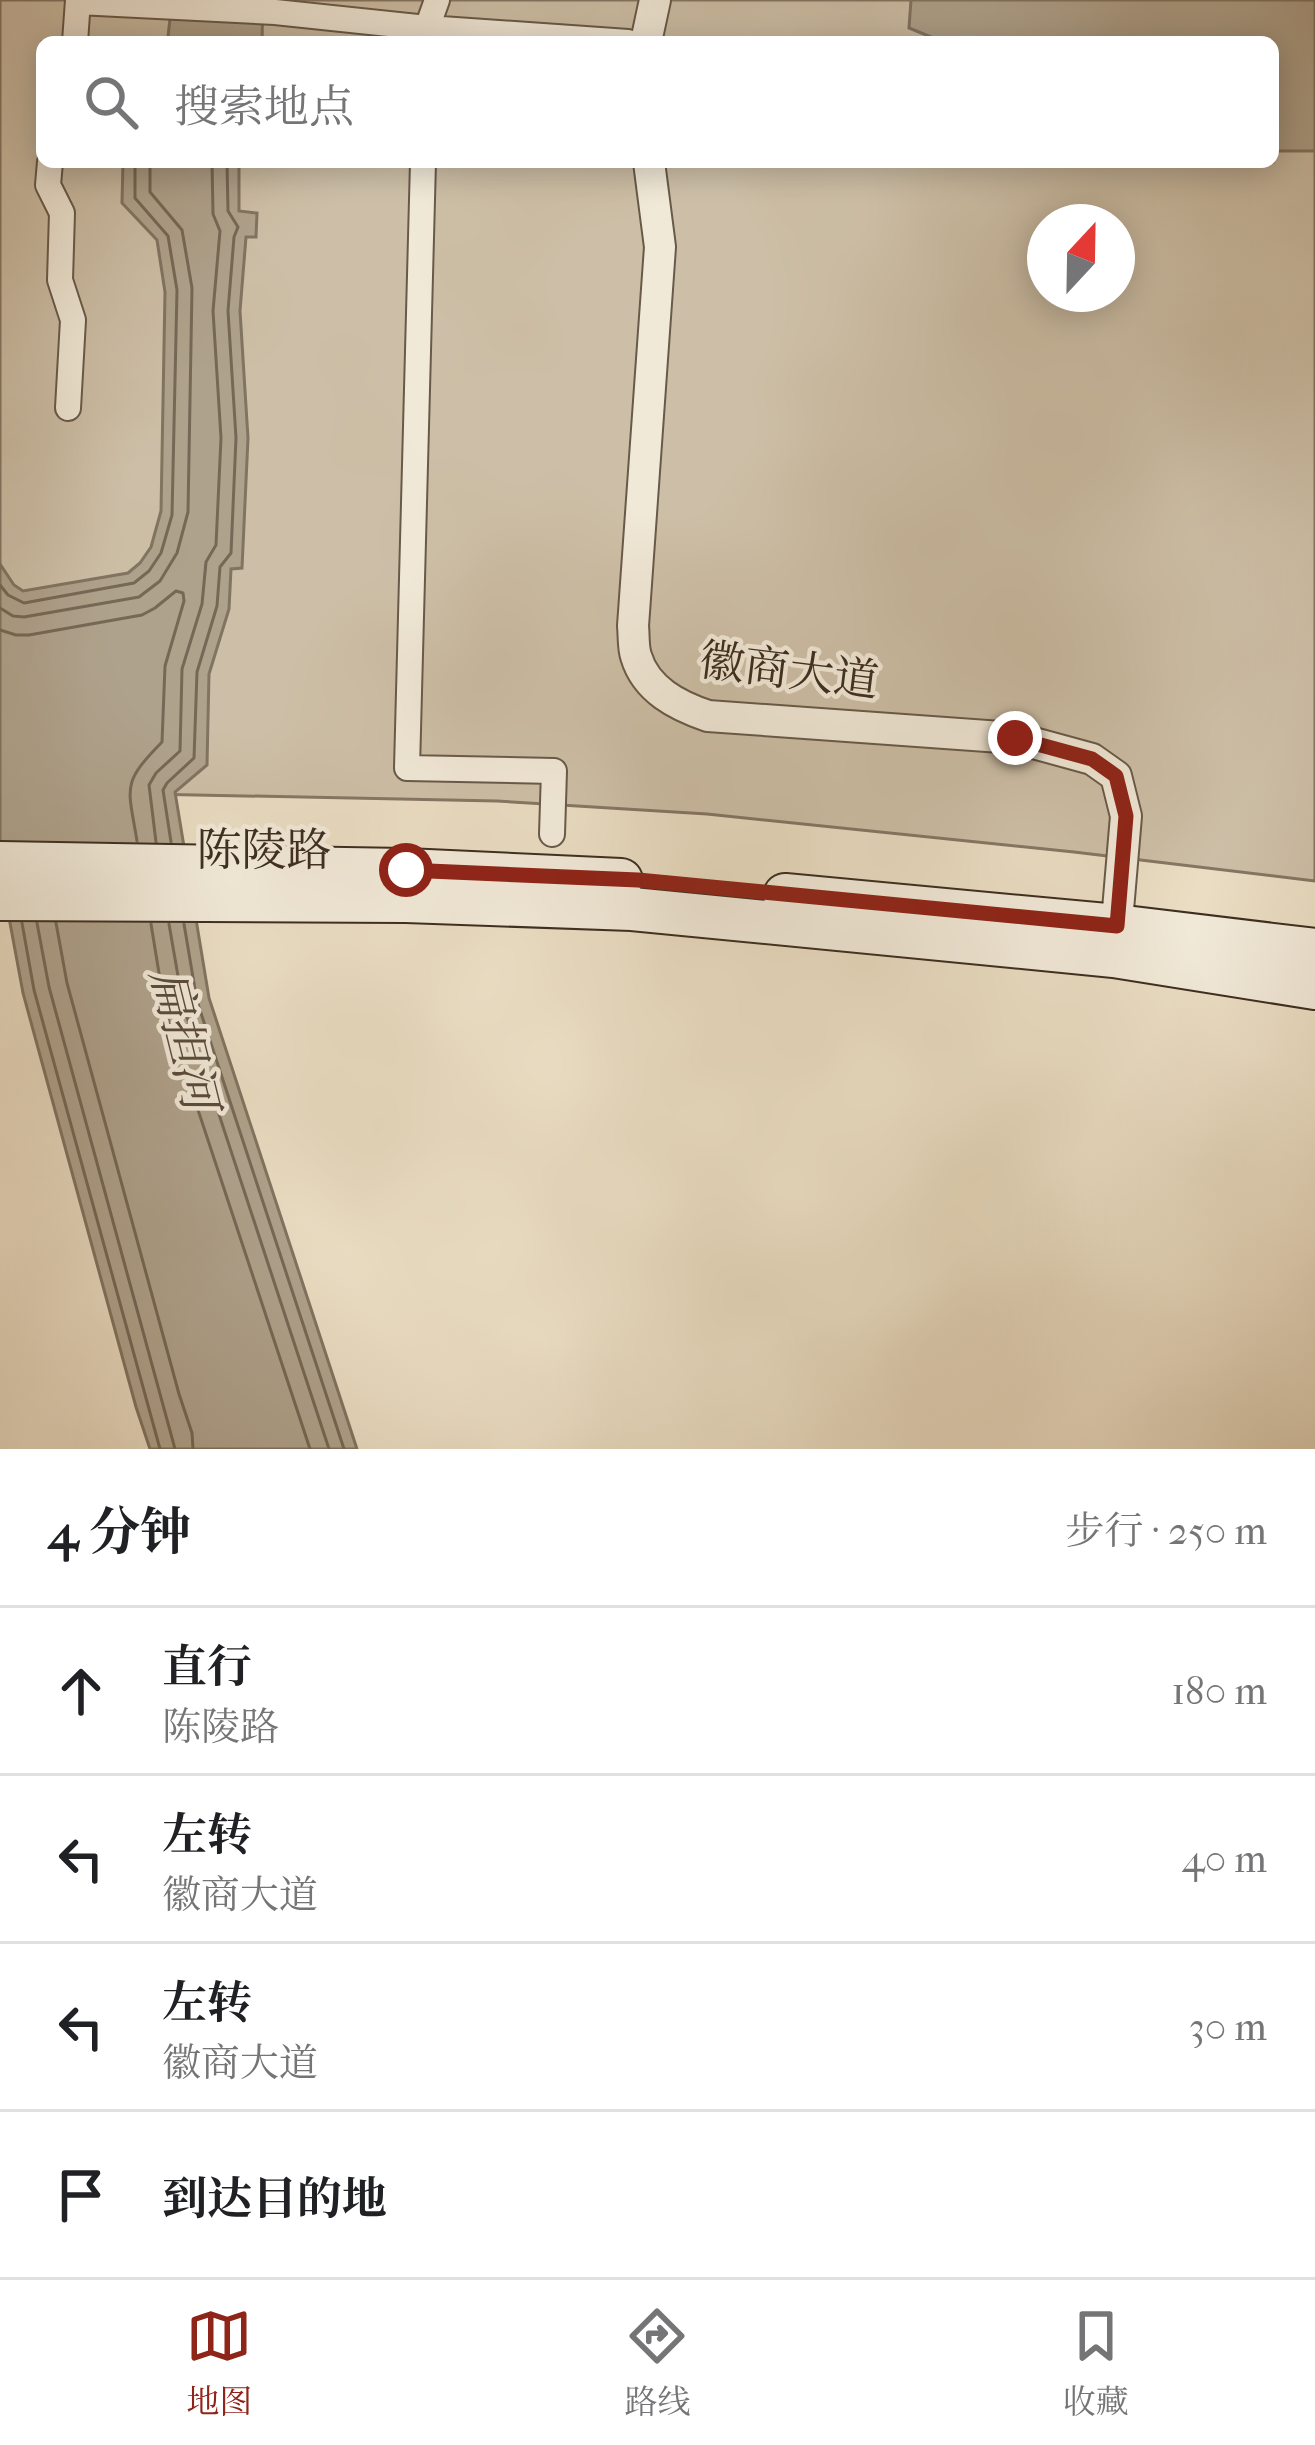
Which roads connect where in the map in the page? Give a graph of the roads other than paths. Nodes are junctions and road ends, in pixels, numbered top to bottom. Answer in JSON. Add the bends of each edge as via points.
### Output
{"nodes":[{"id":1,"x":437,"y":0,"type":"edge"},
{"id":2,"x":655,"y":0,"type":"edge"},
{"id":3,"x":78,"y":1,"type":"edge"},
{"id":4,"x":427,"y":35,"type":"edge"},
{"id":5,"x":75,"y":36,"type":"edge"},
{"id":6,"x":647,"y":36,"type":"edge"},
{"id":7,"x":49,"y":168,"type":"edge"},
{"id":8,"x":423,"y":168,"type":"edge"},
{"id":9,"x":650,"y":168,"type":"edge"},
{"id":10,"x":68,"y":408,"type":"dead end"},
{"id":11,"x":552,"y":834,"type":"dead end"},
{"id":12,"x":27,"y":876,"type":"edge"},
{"id":13,"x":0,"y":899,"type":"edge"},
{"id":14,"x":1116,"y":941,"type":"junction"},
{"id":15,"x":1315,"y":950,"type":"edge"},
{"id":16,"x":1315,"y":988,"type":"edge"}],
"edges":[{"from":1,"to":4,"type":"street"},
{"from":2,"to":6,"type":"street"},
{"from":3,"to":4,"type":"street","via":[[274,13]]},
{"from":3,"to":5,"type":"street"},
{"from":7,"to":10,"type":"street","via":[[62,213],[59,280],[73,320]]},
{"from":8,"to":11,"type":"street","via":[[407,768],[554,771]]},
{"from":9,"to":14,"type":"street","name":"徽商大道","via":[[660,247],[636,658],[654,687],[708,716],[1015,738],[1092,759],[1116,776],[1126,816]]},
{"from":12,"to":13,"type":"main road","name":"陈陵路"},
{"from":12,"to":14,"type":"main road","name":"陈陵路","via":[[406,885],[638,880]]},
{"from":14,"to":15,"type":"main road","name":"陈陵路"},
{"from":14,"to":16,"type":"main road","name":"陈陵路"}]}
